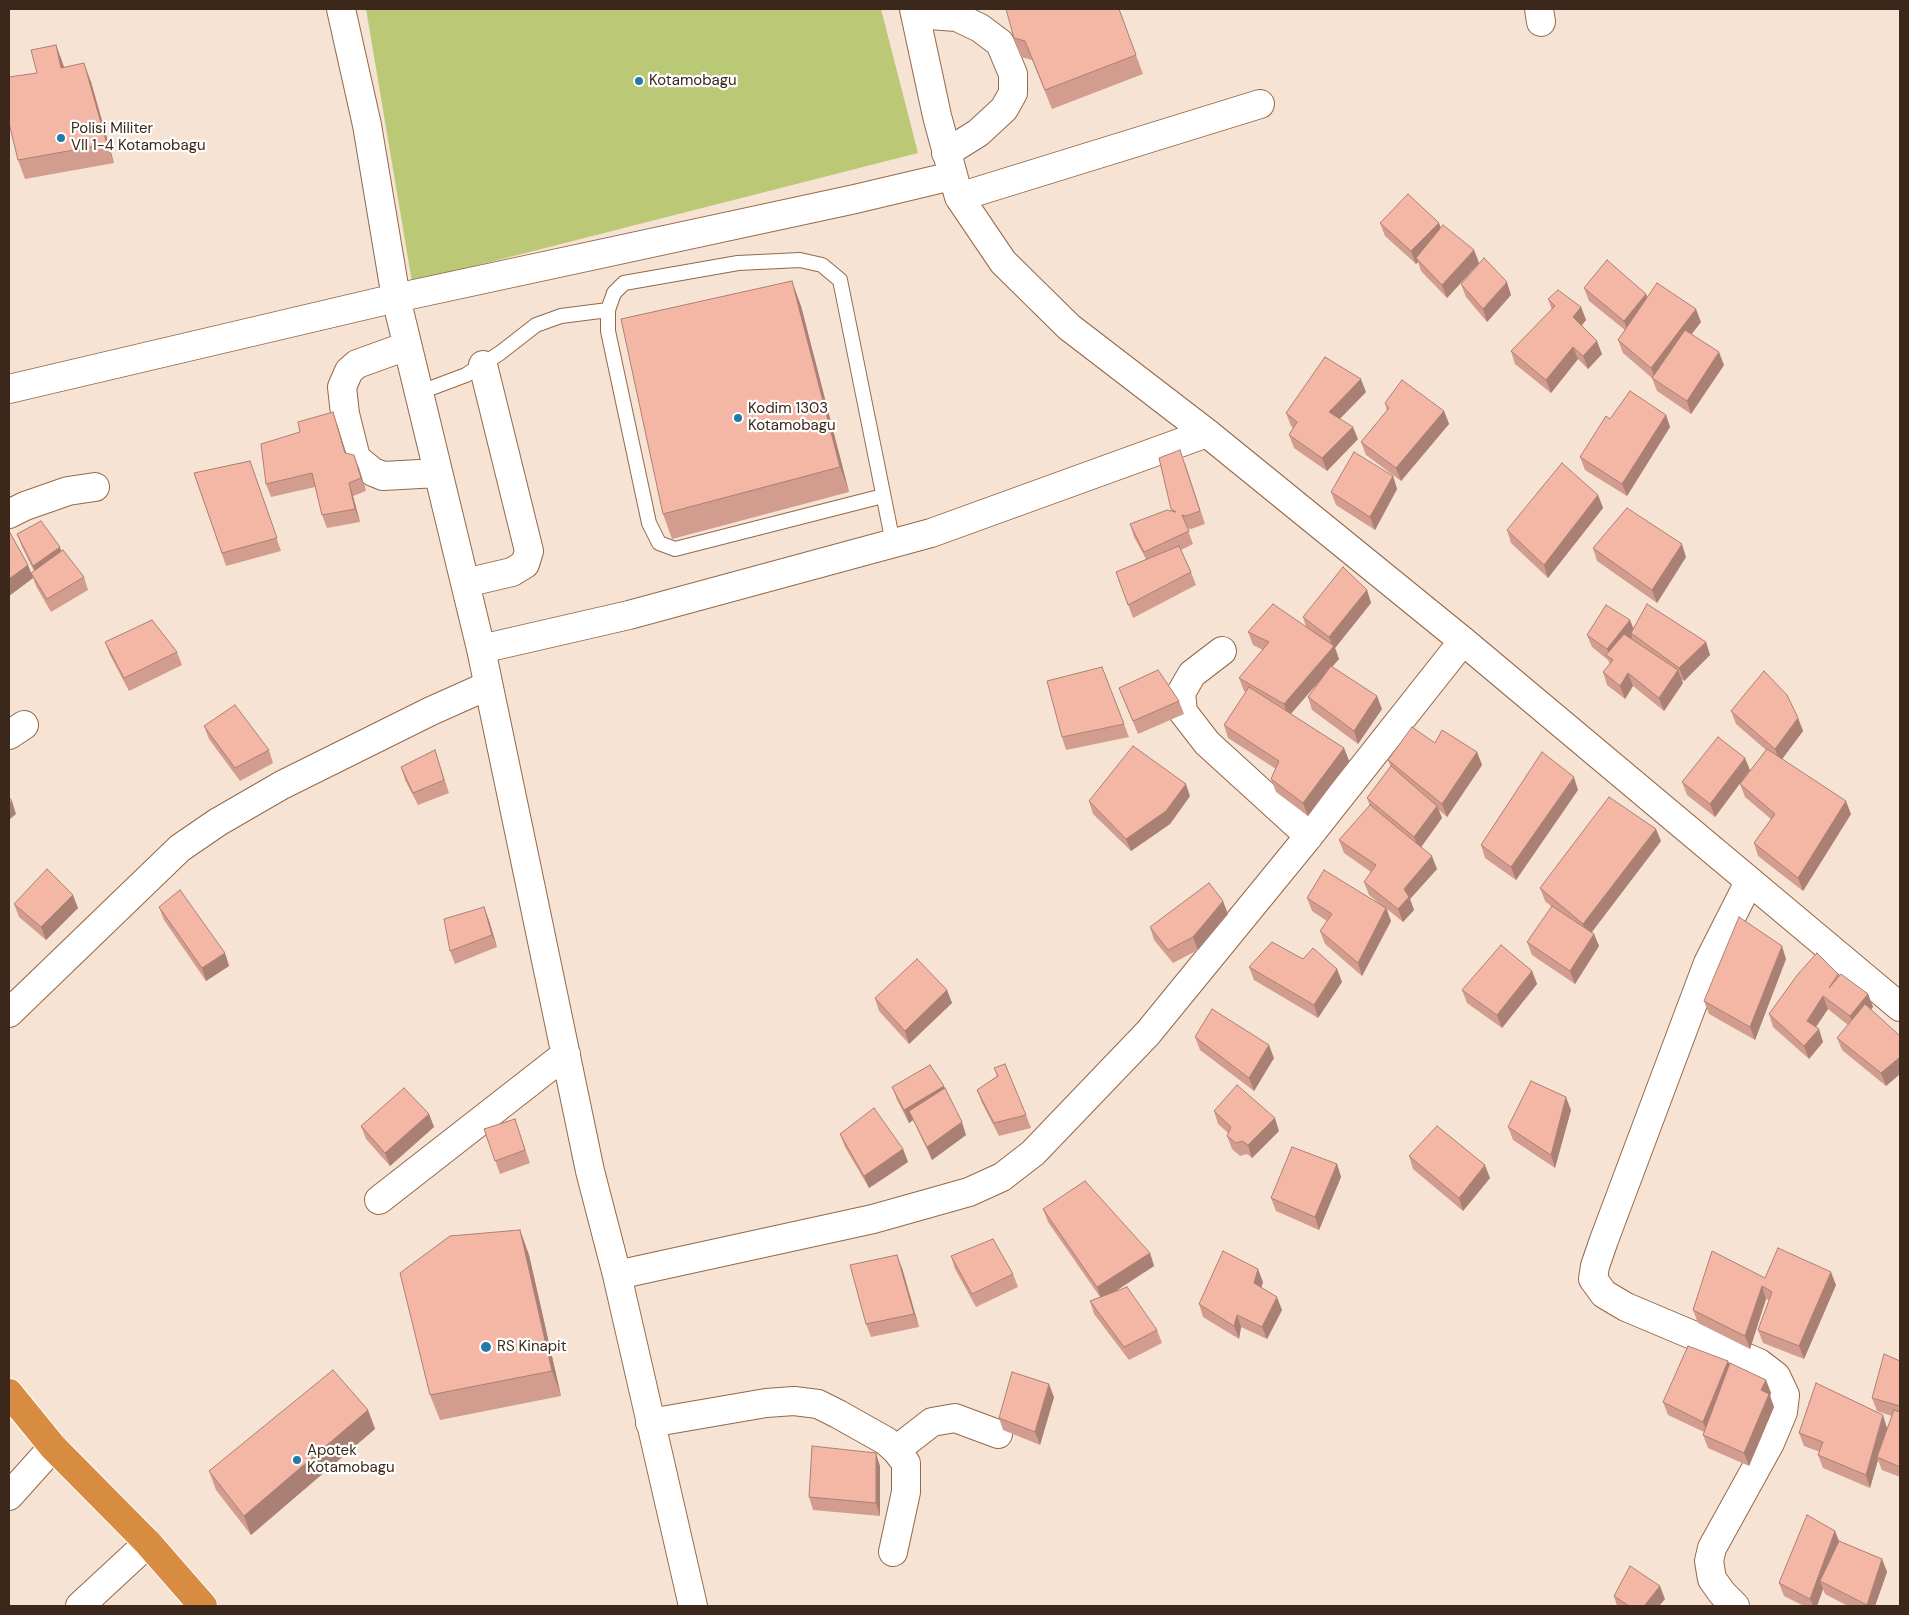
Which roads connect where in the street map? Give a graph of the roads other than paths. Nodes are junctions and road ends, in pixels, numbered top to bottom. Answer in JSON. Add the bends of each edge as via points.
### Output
{"nodes":[{"id":1,"x":341,"y":9,"type":"edge"},
{"id":2,"x":914,"y":11,"type":"edge"},
{"id":3,"x":1260,"y":104,"type":"dead end"},
{"id":4,"x":952,"y":175,"type":"junction"},
{"id":5,"x":396,"y":298,"type":"junction"},
{"id":6,"x":608,"y":310,"type":"junction"},
{"id":7,"x":407,"y":346,"type":"junction"},
{"id":8,"x":482,"y":364,"type":"junction"},
{"id":9,"x":9,"y":388,"type":"edge"},
{"id":10,"x":418,"y":393,"type":"junction"},
{"id":11,"x":1207,"y":433,"type":"junction"},
{"id":12,"x":438,"y":473,"type":"junction"},
{"id":13,"x":96,"y":487,"type":"dead end"},
{"id":14,"x":883,"y":496,"type":"junction"},
{"id":15,"x":9,"y":514,"type":"edge"},
{"id":16,"x":893,"y":544,"type":"junction"},
{"id":17,"x":465,"y":583,"type":"junction"},
{"id":18,"x":1463,"y":641,"type":"junction"},
{"id":19,"x":481,"y":649,"type":"junction"},
{"id":20,"x":1222,"y":651,"type":"dead end"},
{"id":21,"x":487,"y":686,"type":"junction"},
{"id":22,"x":1309,"y":836,"type":"junction"},
{"id":23,"x":1749,"y":882,"type":"junction"},
{"id":24,"x":1900,"y":1007,"type":"edge"},
{"id":25,"x":9,"y":1013,"type":"edge"},
{"id":26,"x":566,"y":1054,"type":"junction"},
{"id":27,"x":379,"y":1200,"type":"dead end"},
{"id":28,"x":617,"y":1275,"type":"junction"},
{"id":29,"x":9,"y":1392,"type":"edge"},
{"id":30,"x":650,"y":1423,"type":"junction"},
{"id":31,"x":998,"y":1434,"type":"edge"},
{"id":32,"x":53,"y":1447,"type":"junction"},
{"id":33,"x":896,"y":1450,"type":"junction"},
{"id":34,"x":9,"y":1496,"type":"edge"},
{"id":35,"x":148,"y":1543,"type":"junction"},
{"id":36,"x":894,"y":1552,"type":"dead end"},
{"id":37,"x":80,"y":1606,"type":"edge"},
{"id":38,"x":203,"y":1606,"type":"edge"},
{"id":39,"x":694,"y":1606,"type":"edge"},
{"id":40,"x":1735,"y":1606,"type":"edge"}],
"edges":[{"from":1,"to":5,"type":"street","via":[[367,125]]},
{"from":2,"to":4,"type":"street"},
{"from":2,"to":4,"type":"street","via":[[957,16],[980,28],[1000,43],[1013,74],[1013,93],[1004,109],[978,133]]},
{"from":3,"to":4,"type":"street"},
{"from":4,"to":5,"type":"street","via":[[856,199]]},
{"from":4,"to":11,"type":"street","via":[[1003,262],[1069,326]]},
{"from":5,"to":7,"type":"street"},
{"from":5,"to":9,"type":"street"},
{"from":6,"to":8,"type":"lane","via":[[561,316],[536,325]]},
{"from":6,"to":14,"type":"lane","via":[[608,331],[649,523],[659,543],[675,549]]},
{"from":6,"to":14,"type":"lane","via":[[614,293],[624,283],[738,263],[800,260],[822,265],[840,280]]},
{"from":7,"to":10,"type":"street"},
{"from":7,"to":12,"type":"street","via":[[357,364],[349,371],[342,387],[345,414],[356,458],[373,472],[383,476]]},
{"from":8,"to":10,"type":"lane","via":[[466,375]]},
{"from":8,"to":17,"type":"street","via":[[529,550],[525,564],[512,572]]},
{"from":10,"to":12,"type":"street"},
{"from":11,"to":16,"type":"street"},
{"from":11,"to":18,"type":"street"},
{"from":12,"to":17,"type":"street"},
{"from":13,"to":15,"type":"street","via":[[68,491]]},
{"from":14,"to":16,"type":"lane"},
{"from":16,"to":19,"type":"street","via":[[629,615]]},
{"from":17,"to":19,"type":"street"},
{"from":18,"to":22,"type":"street"},
{"from":18,"to":23,"type":"street"},
{"from":19,"to":21,"type":"street"},
{"from":20,"to":22,"type":"street","via":[[1192,674],[1182,693],[1183,712],[1207,743]]},
{"from":21,"to":25,"type":"street","via":[[282,785],[218,822],[180,848]]},
{"from":21,"to":26,"type":"street"},
{"from":22,"to":28,"type":"street","via":[[1148,1033],[1033,1152],[1002,1177],[969,1192],[873,1219]]},
{"from":23,"to":24,"type":"street"},
{"from":23,"to":40,"type":"street","via":[[1708,963],[1604,1240],[1593,1279],[1604,1294],[1626,1308],[1759,1363],[1776,1376],[1785,1395],[1783,1412],[1770,1443],[1712,1548],[1709,1561],[1712,1579]]},
{"from":26,"to":27,"type":"street"},
{"from":26,"to":28,"type":"street","via":[[590,1171]]},
{"from":28,"to":30,"type":"street"},
{"from":29,"to":32,"type":"highway"},
{"from":30,"to":33,"type":"street","via":[[794,1401],[818,1404]]},
{"from":30,"to":39,"type":"street"},
{"from":31,"to":33,"type":"street","via":[[955,1418],[932,1422]]},
{"from":32,"to":34,"type":"street"},
{"from":32,"to":35,"type":"highway"},
{"from":33,"to":36,"type":"street","via":[[906,1463],[906,1492]]},
{"from":35,"to":37,"type":"street"},
{"from":35,"to":38,"type":"highway"}]}
